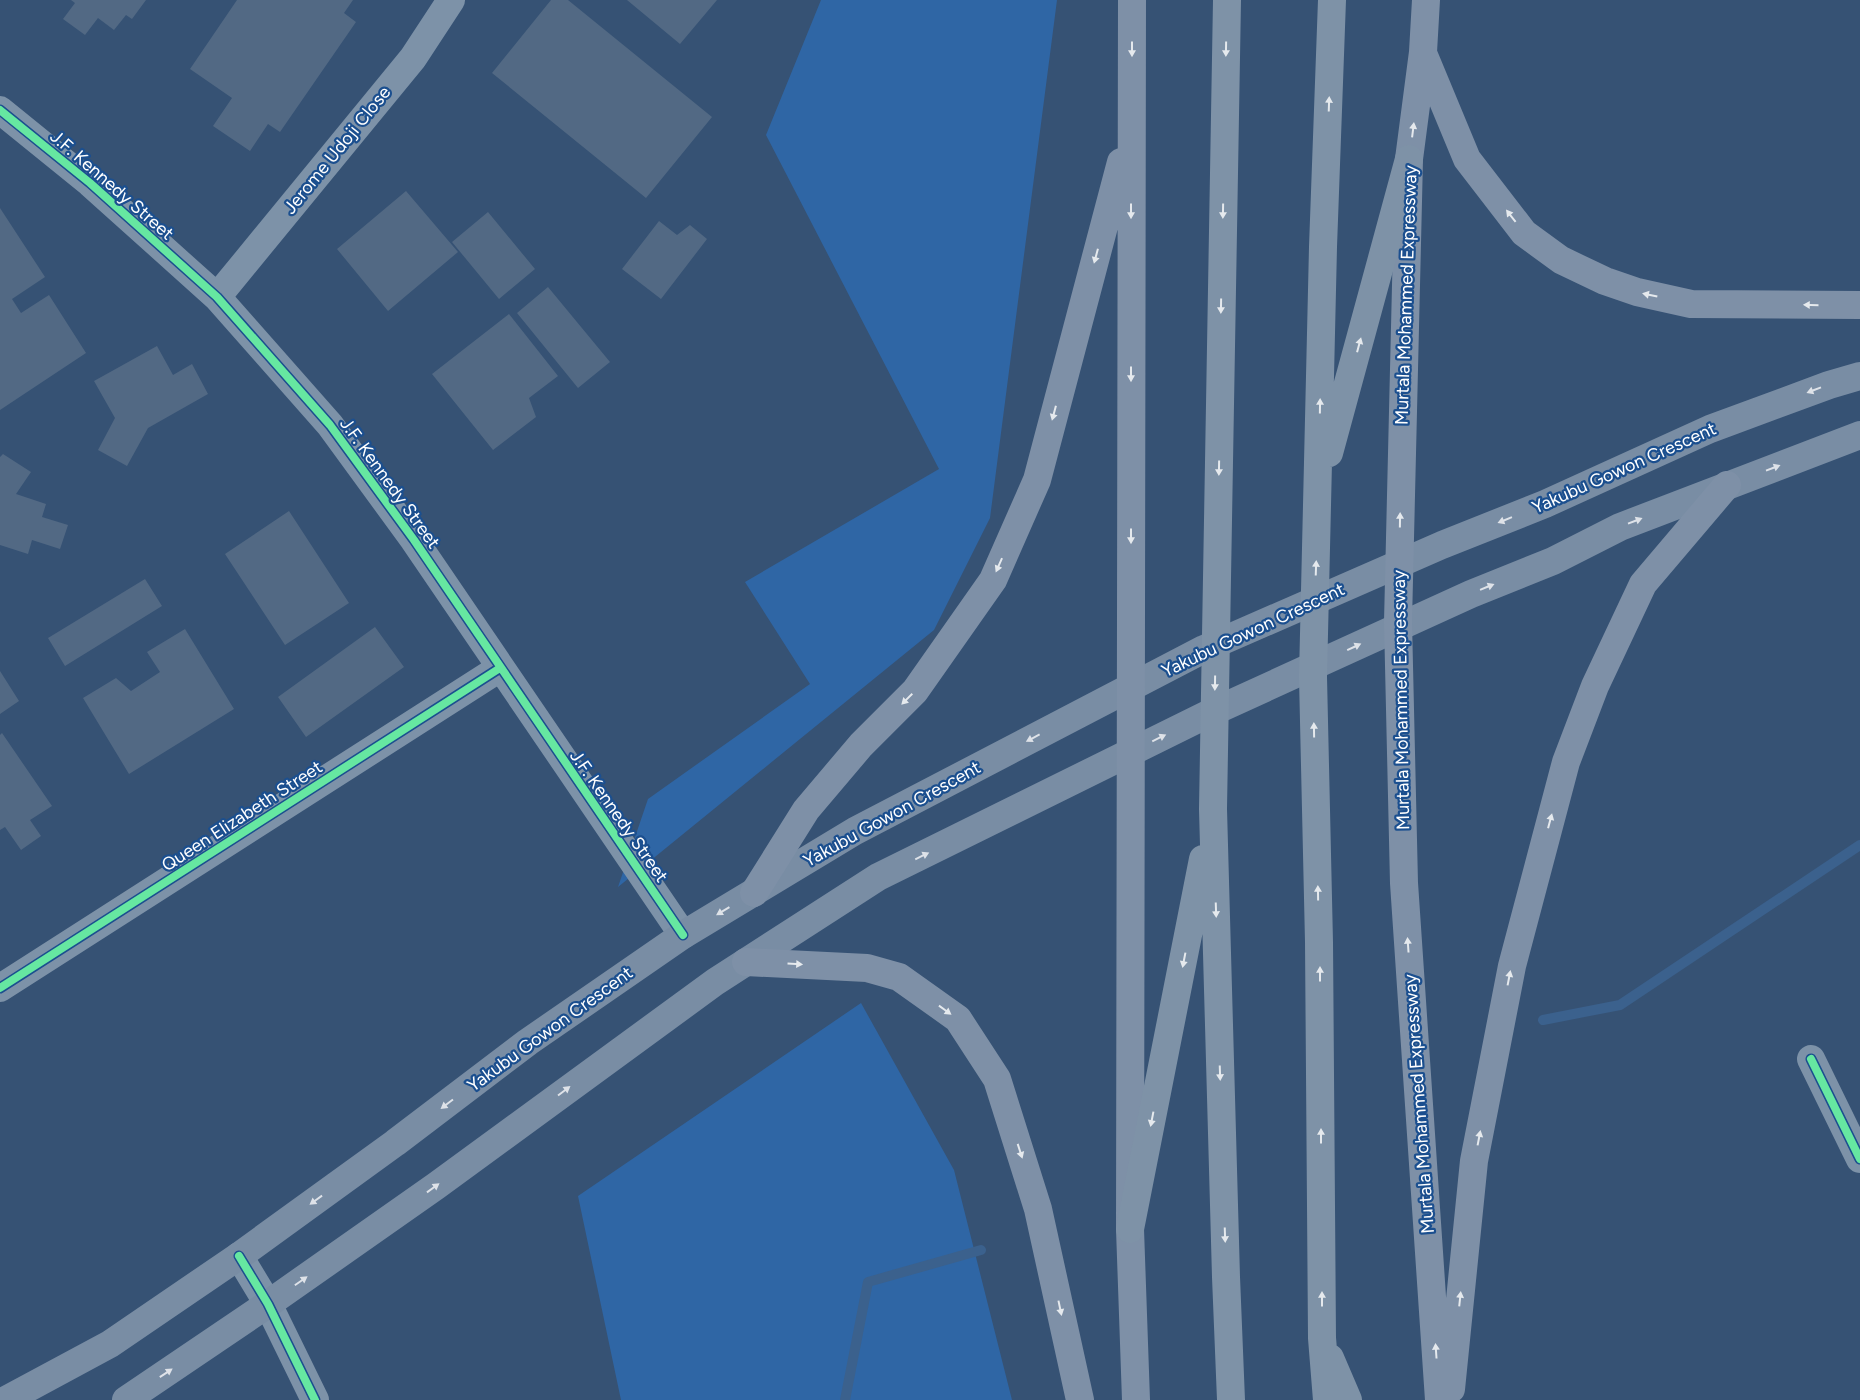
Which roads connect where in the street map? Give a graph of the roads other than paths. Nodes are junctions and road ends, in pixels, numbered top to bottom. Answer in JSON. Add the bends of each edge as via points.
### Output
{"nodes":[{"id":1,"x":451,"y":0,"type":"edge"},
{"id":2,"x":1132,"y":0,"type":"edge"},
{"id":3,"x":1227,"y":0,"type":"edge"},
{"id":4,"x":1332,"y":0,"type":"edge"},
{"id":5,"x":1426,"y":0,"type":"edge"},
{"id":6,"x":1423,"y":52,"type":"junction"},
{"id":7,"x":0,"y":110,"type":"edge"},
{"id":8,"x":1131,"y":124,"type":"junction"},
{"id":9,"x":1409,"y":159,"type":"junction"},
{"id":10,"x":217,"y":297,"type":"junction"},
{"id":11,"x":1860,"y":306,"type":"edge"},
{"id":12,"x":1860,"y":376,"type":"edge"},
{"id":13,"x":1860,"y":435,"type":"edge"},
{"id":14,"x":1727,"y":485,"type":"junction"},
{"id":15,"x":1318,"y":493,"type":"junction"},
{"id":16,"x":500,"y":668,"type":"junction"},
{"id":17,"x":1213,"y":809,"type":"junction"},
{"id":18,"x":754,"y":893,"type":"junction"},
{"id":19,"x":683,"y":936,"type":"junction"},
{"id":20,"x":746,"y":962,"type":"junction"},
{"id":21,"x":0,"y":988,"type":"edge"},
{"id":22,"x":1811,"y":1059,"type":"dead end"},
{"id":23,"x":1860,"y":1159,"type":"edge"},
{"id":24,"x":1130,"y":1229,"type":"junction"},
{"id":25,"x":239,"y":1256,"type":"junction"},
{"id":26,"x":268,"y":1304,"type":"junction"},
{"id":27,"x":1322,"y":1338,"type":"junction"},
{"id":28,"x":6,"y":1400,"type":"edge"},
{"id":29,"x":126,"y":1400,"type":"edge"},
{"id":30,"x":315,"y":1400,"type":"edge"},
{"id":31,"x":1080,"y":1400,"type":"edge"},
{"id":32,"x":1136,"y":1400,"type":"edge"},
{"id":33,"x":1231,"y":1400,"type":"edge"},
{"id":34,"x":1326,"y":1400,"type":"edge"},
{"id":35,"x":1348,"y":1400,"type":"edge"},
{"id":36,"x":1439,"y":1400,"type":"edge"},
{"id":37,"x":1450,"y":1400,"type":"edge"}],
"edges":[{"from":1,"to":10,"type":"street","name":"Jerome Udoji Close","via":[[413,58]]},
{"from":2,"to":8,"type":"highway","one_way":true},
{"from":3,"to":17,"type":"highway","one_way":true},
{"from":15,"to":4,"type":"highway","one_way":true},
{"from":5,"to":6,"type":"highway","name":"Murtala Mohammed Expressway"},
{"from":9,"to":6,"type":"highway","name":"Murtala Mohammed Expressway","one_way":true},
{"from":11,"to":6,"type":"highway","one_way":true,"via":[[1691,304],[1637,292],[1561,260],[1524,233],[1467,159]]},
{"from":7,"to":10,"type":"street","name":"J.F. Kennedy Street","via":[[90,183]]},
{"from":8,"to":18,"type":"highway","one_way":true,"via":[[1036,480],[993,580],[914,691],[861,745],[806,810]]},
{"from":8,"to":24,"type":"highway","one_way":true},
{"from":15,"to":9,"type":"highway","one_way":true},
{"from":36,"to":9,"type":"highway","name":"Murtala Mohammed Expressway","one_way":true,"via":[[1404,883],[1399,680]]},
{"from":10,"to":16,"type":"street","name":"J.F. Kennedy Street","via":[[330,425],[414,540]]},
{"from":12,"to":18,"type":"main road","name":"Yakubu Gowon Crescent","one_way":true,"via":[[1710,429],[1545,504],[1442,545],[1204,649],[855,831]]},
{"from":14,"to":13,"type":"main road","one_way":true},
{"from":20,"to":14,"type":"main road","one_way":true,"via":[[878,877],[1208,714],[1443,607],[1553,561],[1620,527]]},
{"from":37,"to":14,"type":"highway","one_way":true,"via":[[1474,1161],[1512,966],[1566,762],[1595,686],[1644,584]]},
{"from":27,"to":15,"type":"highway","one_way":true,"via":[[1313,678]]},
{"from":16,"to":19,"type":"street","name":"J.F. Kennedy Street"},
{"from":16,"to":21,"type":"street","name":"Queen Elizabeth Street"},
{"from":17,"to":24,"type":"highway","one_way":true},
{"from":17,"to":33,"type":"highway","one_way":true},
{"from":18,"to":19,"type":"main road","name":"Yakubu Gowon Crescent","one_way":true},
{"from":19,"to":25,"type":"main road","name":"Yakubu Gowon Crescent","one_way":true,"via":[[528,1042]]},
{"from":26,"to":20,"type":"main road","one_way":true},
{"from":20,"to":31,"type":"highway","one_way":true,"via":[[867,968],[899,977],[958,1019],[1000,1088],[1038,1209]]},
{"from":22,"to":23,"type":"street"},
{"from":24,"to":32,"type":"highway"},
{"from":25,"to":26,"type":"street"},
{"from":25,"to":28,"type":"main road","name":"Yakubu Gowon Crescent","via":[[110,1344]]},
{"from":29,"to":26,"type":"main road","one_way":true},
{"from":26,"to":30,"type":"street"},
{"from":27,"to":34,"type":"highway"},
{"from":27,"to":35,"type":"highway"}]}
